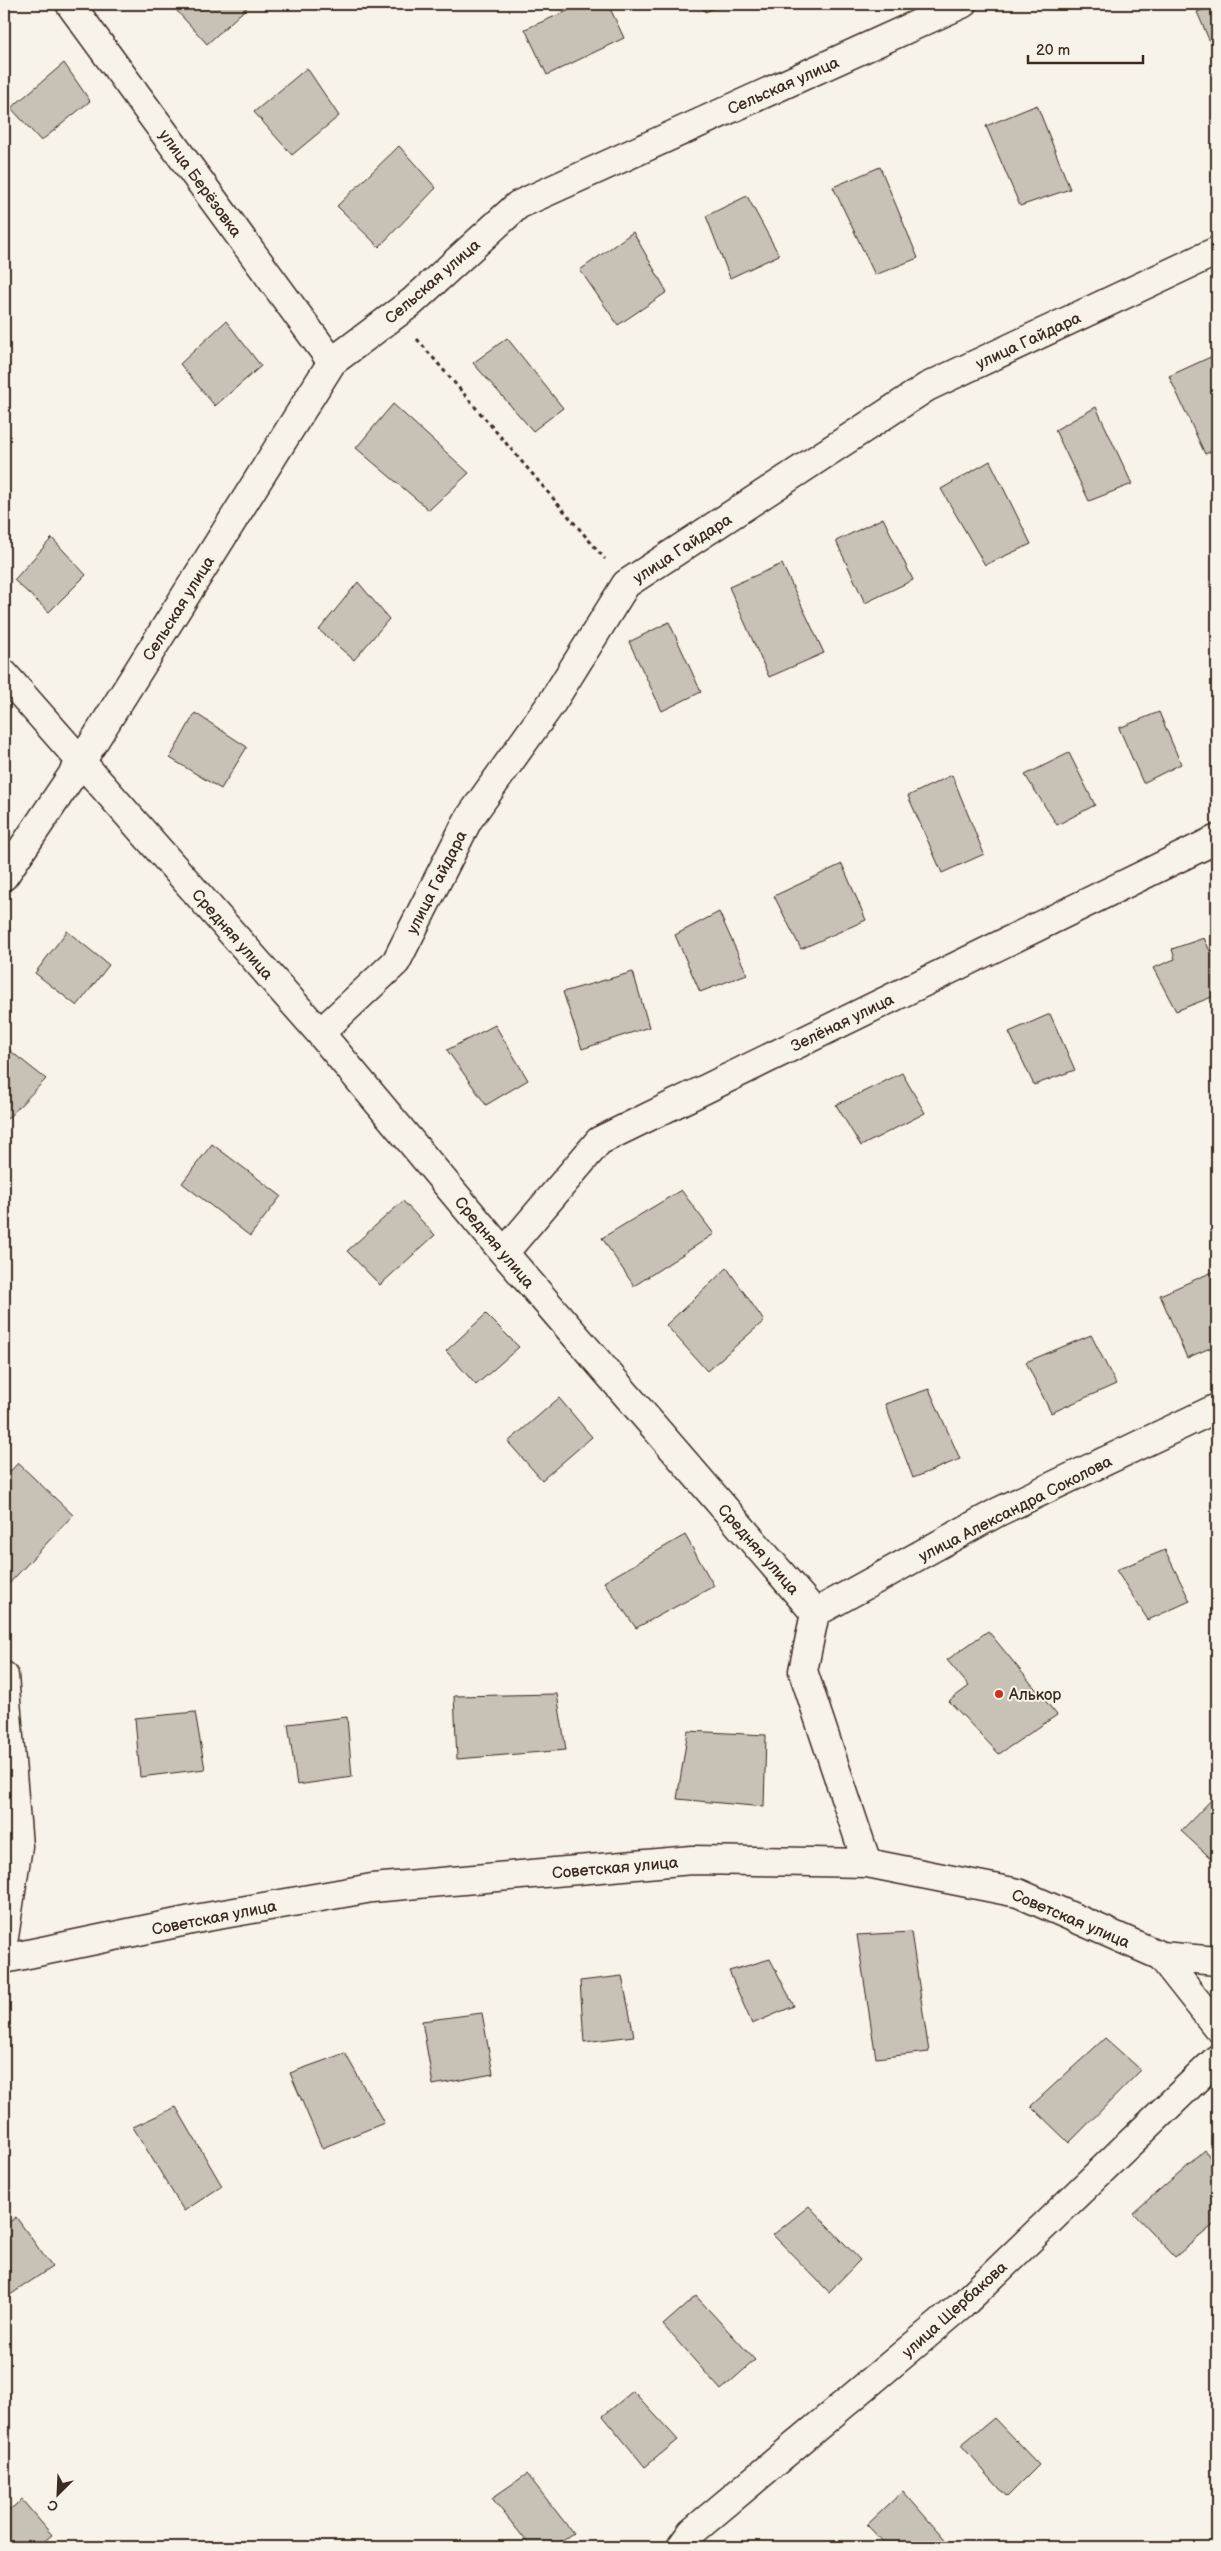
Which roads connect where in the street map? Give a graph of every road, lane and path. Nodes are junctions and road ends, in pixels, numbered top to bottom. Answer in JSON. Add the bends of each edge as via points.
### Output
{"nodes":[{"id":1,"x":70,"y":4,"type":"edge"},
{"id":2,"x":962,"y":4,"type":"edge"},
{"id":3,"x":1217,"y":251,"type":"edge"},
{"id":4,"x":395,"y":314,"type":"junction"},
{"id":5,"x":332,"y":362,"type":"junction"},
{"id":6,"x":626,"y":584,"type":"junction"},
{"id":7,"x":4,"y":674,"type":"edge"},
{"id":8,"x":81,"y":762,"type":"junction"},
{"id":9,"x":1217,"y":839,"type":"edge"},
{"id":10,"x":4,"y":876,"type":"edge"},
{"id":11,"x":320,"y":1033,"type":"junction"},
{"id":12,"x":504,"y":1253,"type":"junction"},
{"id":13,"x":1217,"y":1408,"type":"edge"},
{"id":14,"x":815,"y":1613,"type":"junction"},
{"id":15,"x":4,"y":1676,"type":"edge"},
{"id":16,"x":867,"y":1862,"type":"junction"},
{"id":17,"x":4,"y":1937,"type":"edge"},
{"id":18,"x":1161,"y":1956,"type":"junction"},
{"id":19,"x":4,"y":1959,"type":"edge"},
{"id":20,"x":1217,"y":1961,"type":"edge"},
{"id":21,"x":1217,"y":2027,"type":"edge"},
{"id":22,"x":1217,"y":2059,"type":"edge"},
{"id":23,"x":681,"y":2547,"type":"edge"}],
"edges":[{"from":1,"to":5,"type":"street","name":"улица Берёзовка"},
{"from":2,"to":4,"type":"street","name":"Сельская улица","via":[[518,205]]},
{"from":3,"to":6,"type":"street","name":"улица Гайдара","via":[[927,387]]},
{"from":4,"to":5,"type":"street","name":"Сельская улица"},
{"from":4,"to":6,"type":"path"},
{"from":5,"to":8,"type":"street","name":"Сельская улица"},
{"from":6,"to":11,"type":"street","name":"улица Гайдара","via":[[553,701],[468,820],[396,962]]},
{"from":7,"to":8,"type":"street","name":"Средняя улица"},
{"from":8,"to":10,"type":"street","name":"Сельская улица"},
{"from":8,"to":11,"type":"street","name":"Средняя улица"},
{"from":9,"to":12,"type":"street","name":"Зелёная улица","via":[[599,1141]]},
{"from":11,"to":12,"type":"street","name":"Средняя улица"},
{"from":12,"to":14,"type":"street","name":"Средняя улица"},
{"from":13,"to":14,"type":"street","name":"улица Александра Соколова","via":[[998,1512]]},
{"from":14,"to":16,"type":"street","via":[[802,1671]]},
{"from":15,"to":17,"type":"street","via":[[18,1846]]},
{"from":16,"to":18,"type":"street","name":"Советская улица","via":[[1018,1893]]},
{"from":16,"to":19,"type":"street","name":"Советская улица","via":[[692,1860],[372,1888],[200,1918]]},
{"from":18,"to":20,"type":"street","name":"Советская улица"},
{"from":18,"to":21,"type":"street"},
{"from":22,"to":23,"type":"street","name":"улица Щербакова","via":[[962,2305],[692,2532]]}]}
